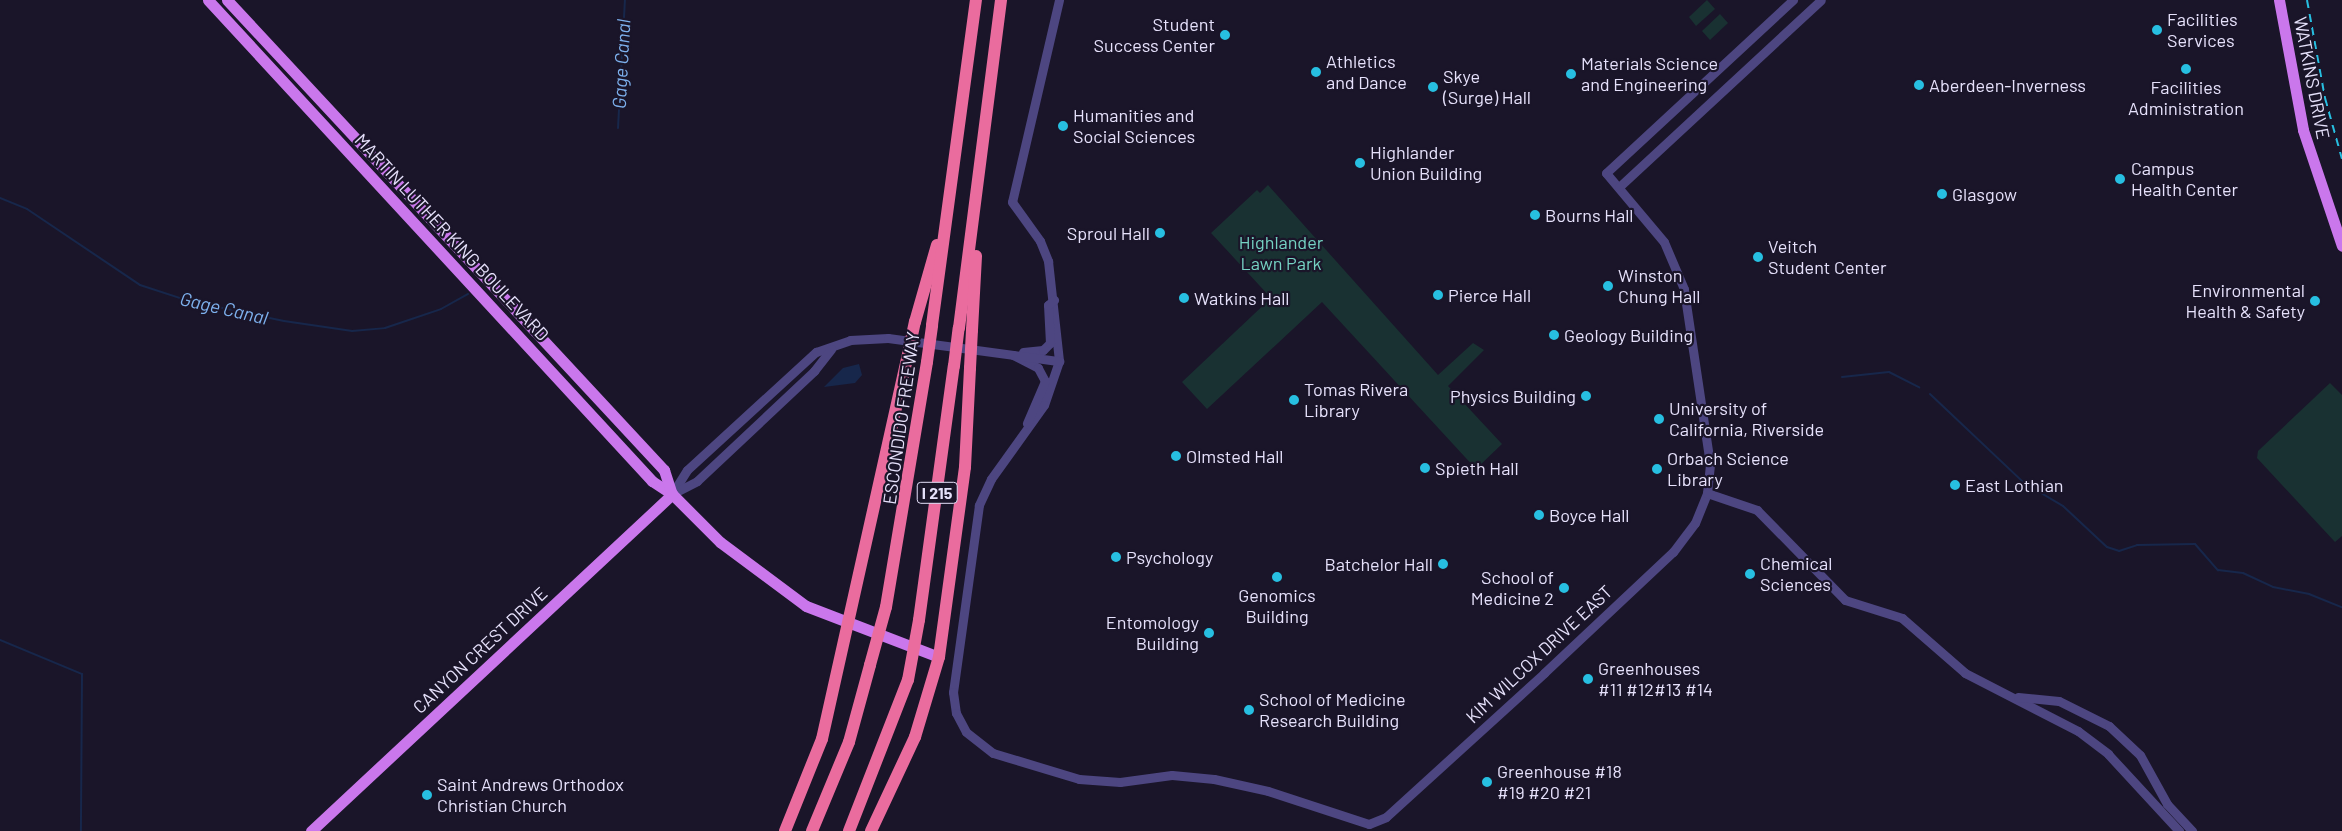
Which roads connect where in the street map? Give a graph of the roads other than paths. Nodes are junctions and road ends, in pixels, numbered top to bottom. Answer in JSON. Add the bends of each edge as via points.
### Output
{"nodes":[{"id":1,"x":208,"y":0,"type":"edge"},
{"id":2,"x":227,"y":0,"type":"edge"},
{"id":3,"x":976,"y":0,"type":"edge"},
{"id":4,"x":1001,"y":0,"type":"edge"},
{"id":5,"x":1059,"y":0,"type":"edge"},
{"id":6,"x":1793,"y":0,"type":"edge"},
{"id":7,"x":1821,"y":0,"type":"edge"},
{"id":8,"x":2279,"y":0,"type":"edge"},
{"id":9,"x":1619,"y":187,"type":"junction"},
{"id":10,"x":977,"y":208,"type":"junction"},
{"id":11,"x":942,"y":234,"type":"junction"},
{"id":12,"x":2342,"y":246,"type":"edge"},
{"id":13,"x":1054,"y":300,"type":"junction"},
{"id":14,"x":831,"y":349,"type":"junction"},
{"id":15,"x":1010,"y":353,"type":"junction"},
{"id":16,"x":1059,"y":361,"type":"junction"},
{"id":17,"x":1022,"y":436,"type":"junction"},
{"id":18,"x":1707,"y":493,"type":"junction"},
{"id":19,"x":672,"y":494,"type":"junction"},
{"id":20,"x":845,"y":624,"type":"junction"},
{"id":21,"x":939,"y":657,"type":"junction"},
{"id":22,"x":2018,"y":697,"type":"junction"},
{"id":23,"x":311,"y":831,"type":"edge"},
{"id":24,"x":785,"y":831,"type":"edge"},
{"id":25,"x":812,"y":831,"type":"edge"},
{"id":26,"x":849,"y":831,"type":"edge"},
{"id":27,"x":870,"y":831,"type":"edge"},
{"id":28,"x":2179,"y":831,"type":"edge"},
{"id":29,"x":2192,"y":831,"type":"edge"}],
"edges":[{"from":1,"to":19,"type":"main road","name":"MARTIN LUTHER KING BOULEVARD","via":[[649,478]]},
{"from":2,"to":19,"type":"main road","name":"MARTIN LUTHER KING BOULEVARD","via":[[664,470]]},
{"from":3,"to":11,"type":"highway","name":"ESCONDIDO FREEWAY","number":"I 215"},
{"from":4,"to":10,"type":"highway","number":"I 215"},
{"from":5,"to":13,"type":"street","via":[[1012,202],[1043,246]]},
{"from":6,"to":9,"type":"street","name":"KIM WILCOX DRIVE EAST","via":[[1606,173]]},
{"from":7,"to":9,"type":"street"},
{"from":8,"to":12,"type":"main road","name":"WATKINS DRIVE","via":[[2303,130]]},
{"from":9,"to":18,"type":"street","name":"KIM WILCOX DRIVE EAST","via":[[1664,242],[1684,289],[1709,454]]},
{"from":10,"to":21,"type":"highway","bridge":true,"via":[[965,467]]},
{"from":10,"to":26,"type":"highway","number":"I 215","bridge":true,"via":[[908,680]]},
{"from":11,"to":20,"type":"highway","bridge":true,"via":[[927,268]]},
{"from":11,"to":25,"type":"highway","name":"ESCONDIDO FREEWAY","number":"I 215","bridge":true,"via":[[927,362],[886,607],[849,742]]},
{"from":13,"to":15,"type":"street","via":[[1048,304],[1049,346]]},
{"from":13,"to":16,"type":"street"},
{"from":14,"to":15,"type":"street","name":"CANYON CREST DRIVE","via":[[850,340],[877,337]]},
{"from":14,"to":19,"type":"street","name":"CANYON CREST DRIVE","via":[[814,371],[697,481]]},
{"from":14,"to":19,"type":"street","name":"CANYON CREST DRIVE","via":[[816,352],[762,400],[687,470]]},
{"from":15,"to":16,"type":"street","name":"CANYON CREST DRIVE"},
{"from":15,"to":17,"type":"street","via":[[1038,368],[1045,381]]},
{"from":16,"to":17,"type":"street","via":[[1050,394]]},
{"from":17,"to":18,"type":"street","name":"KIM WILCOX DRIVE EAST","via":[[991,479],[979,505],[958,654],[953,692],[956,713],[980,746],[1079,779],[1120,782],[1172,775],[1214,779],[1268,791],[1360,824],[1375,823],[1673,552],[1695,523]]},
{"from":18,"to":22,"type":"street","via":[[1757,510],[1845,600],[1902,618],[1965,673]]},
{"from":19,"to":20,"type":"main road","name":"MARTIN LUTHER KING BOULEVARD","via":[[767,580]]},
{"from":19,"to":23,"type":"main road","name":"CANYON CREST DRIVE"},
{"from":20,"to":21,"type":"main road","name":"MARTIN LUTHER KING BOULEVARD"},
{"from":20,"to":24,"type":"highway","via":[[822,739]]},
{"from":21,"to":27,"type":"highway","via":[[915,737]]},
{"from":22,"to":28,"type":"street","via":[[2098,746]]},
{"from":22,"to":29,"type":"street","via":[[2059,701],[2109,726],[2140,755],[2167,804]]}]}
